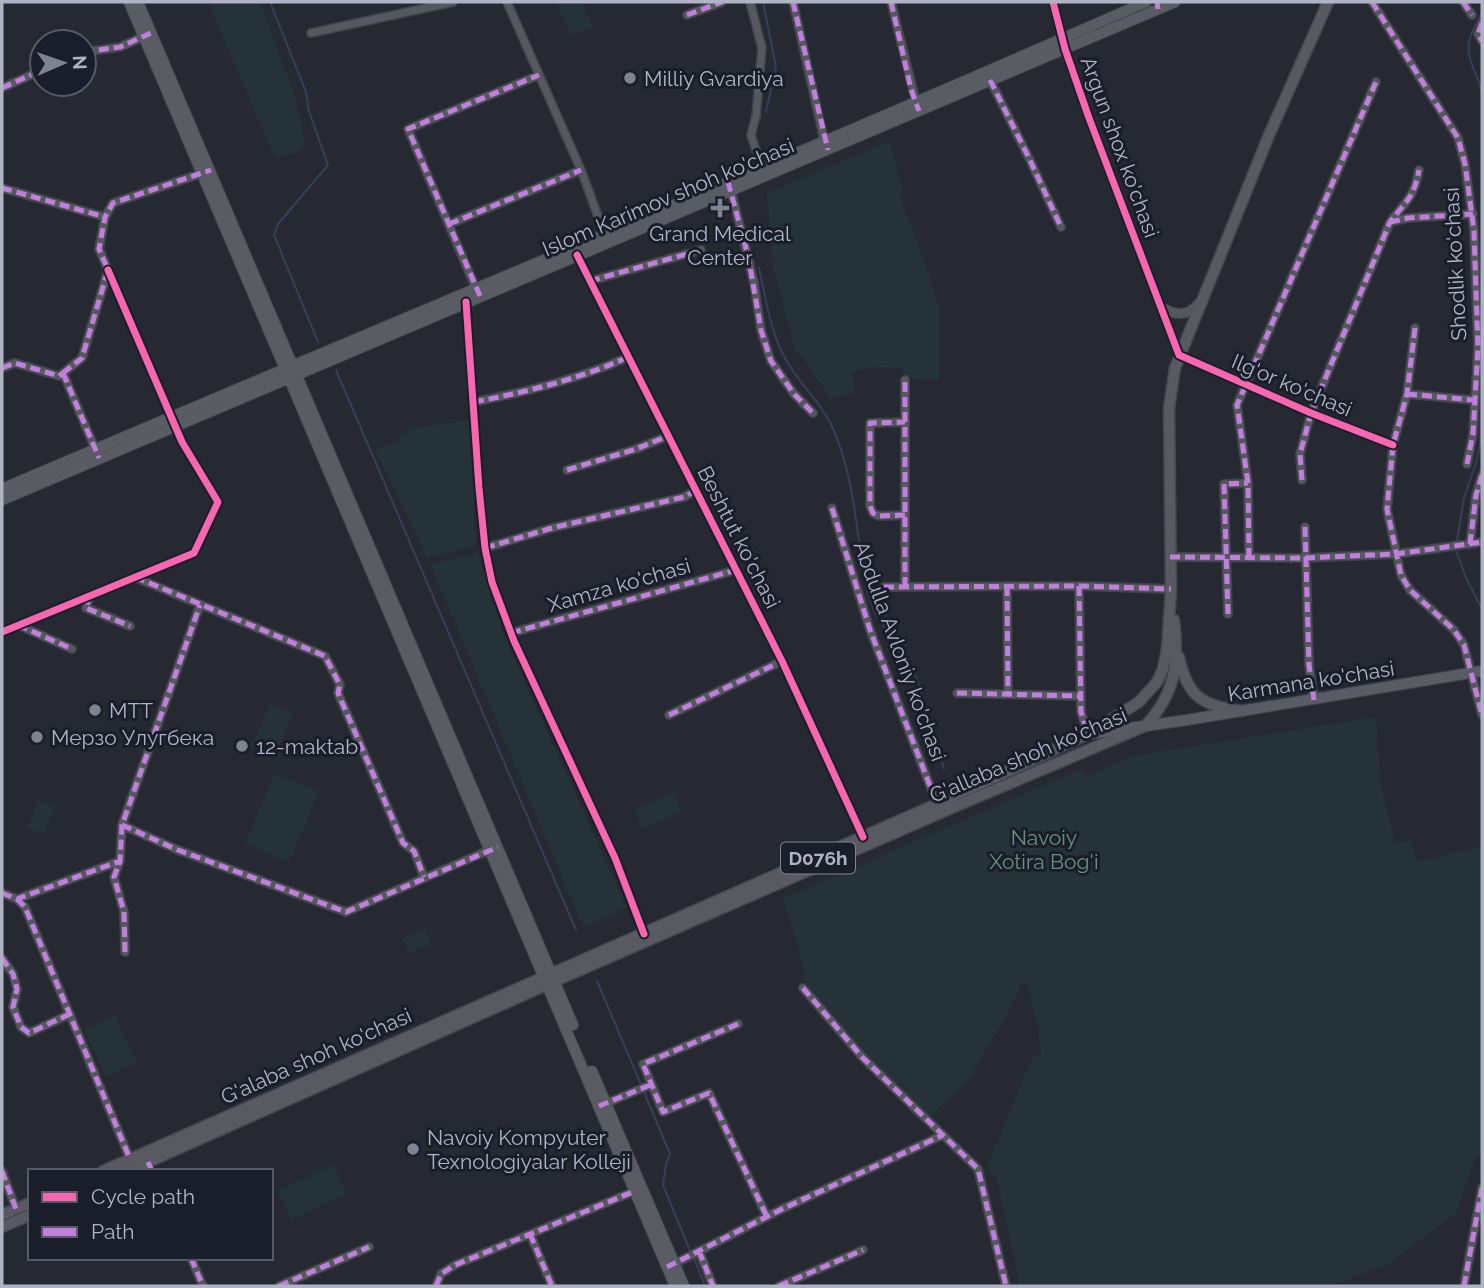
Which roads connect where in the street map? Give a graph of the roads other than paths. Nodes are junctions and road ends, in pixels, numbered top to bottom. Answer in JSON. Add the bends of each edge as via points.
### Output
{"nodes":[{"id":1,"x":129,"y":2,"type":"edge"},
{"id":2,"x":138,"y":2,"type":"edge"},
{"id":3,"x":453,"y":2,"type":"edge"},
{"id":4,"x":507,"y":2,"type":"edge"},
{"id":5,"x":722,"y":2,"type":"edge"},
{"id":6,"x":750,"y":2,"type":"edge"},
{"id":7,"x":793,"y":2,"type":"edge"},
{"id":8,"x":891,"y":2,"type":"edge"},
{"id":9,"x":1052,"y":2,"type":"edge"},
{"id":10,"x":1146,"y":2,"type":"edge"},
{"id":11,"x":1175,"y":2,"type":"edge"},
{"id":12,"x":1328,"y":2,"type":"edge"},
{"id":13,"x":1372,"y":2,"type":"edge"},
{"id":14,"x":1463,"y":2,"type":"edge"},
{"id":15,"x":1158,"y":6,"type":"edge"},
{"id":16,"x":687,"y":15,"type":"dead end"},
{"id":17,"x":1472,"y":15,"type":"dead end"},
{"id":18,"x":1482,"y":23,"type":"edge"},
{"id":19,"x":311,"y":33,"type":"dead end"},
{"id":20,"x":148,"y":35,"type":"junction"},
{"id":21,"x":1480,"y":37,"type":"edge"},
{"id":22,"x":1064,"y":44,"type":"junction"},
{"id":23,"x":98,"y":50,"type":"edge"},
{"id":24,"x":539,"y":75,"type":"junction"},
{"id":25,"x":28,"y":76,"type":"edge"},
{"id":26,"x":990,"y":80,"type":"junction"},
{"id":27,"x":1376,"y":82,"type":"dead end"},
{"id":28,"x":2,"y":88,"type":"edge"},
{"id":29,"x":917,"y":106,"type":"junction"},
{"id":30,"x":826,"y":145,"type":"junction"},
{"id":31,"x":581,"y":170,"type":"junction"},
{"id":32,"x":1419,"y":170,"type":"dead end"},
{"id":33,"x":206,"y":172,"type":"junction"},
{"id":34,"x":764,"y":172,"type":"junction"},
{"id":35,"x":730,"y":187,"type":"junction"},
{"id":36,"x":2,"y":188,"type":"edge"},
{"id":37,"x":1473,"y":214,"type":"junction"},
{"id":38,"x":106,"y":217,"type":"junction"},
{"id":39,"x":1390,"y":222,"type":"junction"},
{"id":40,"x":449,"y":224,"type":"junction"},
{"id":41,"x":1061,"y":227,"type":"dead end"},
{"id":42,"x":606,"y":238,"type":"junction"},
{"id":43,"x":701,"y":250,"type":"dead end"},
{"id":44,"x":577,"y":255,"type":"junction"},
{"id":45,"x":108,"y":270,"type":"junction"},
{"id":46,"x":590,"y":281,"type":"junction"},
{"id":47,"x":478,"y":292,"type":"junction"},
{"id":48,"x":466,"y":302,"type":"junction"},
{"id":49,"x":1200,"y":302,"type":"junction"},
{"id":50,"x":1158,"y":304,"type":"junction"},
{"id":51,"x":1415,"y":328,"type":"dead end"},
{"id":52,"x":1179,"y":355,"type":"junction"},
{"id":53,"x":628,"y":357,"type":"junction"},
{"id":54,"x":2,"y":368,"type":"edge"},
{"id":55,"x":292,"y":372,"type":"junction"},
{"id":56,"x":63,"y":373,"type":"junction"},
{"id":57,"x":905,"y":380,"type":"dead end"},
{"id":58,"x":1244,"y":385,"type":"junction"},
{"id":59,"x":1407,"y":394,"type":"junction"},
{"id":60,"x":1473,"y":400,"type":"junction"},
{"id":61,"x":474,"y":402,"type":"junction"},
{"id":62,"x":813,"y":413,"type":"dead end"},
{"id":63,"x":1311,"y":413,"type":"junction"},
{"id":64,"x":173,"y":422,"type":"junction"},
{"id":65,"x":905,"y":422,"type":"junction"},
{"id":66,"x":668,"y":436,"type":"junction"},
{"id":67,"x":1393,"y":445,"type":"junction"},
{"id":68,"x":97,"y":454,"type":"junction"},
{"id":69,"x":1467,"y":464,"type":"dead end"},
{"id":70,"x":567,"y":470,"type":"dead end"},
{"id":71,"x":1482,"y":475,"type":"edge"},
{"id":72,"x":1302,"y":480,"type":"dead end"},
{"id":73,"x":1248,"y":483,"type":"junction"},
{"id":74,"x":2,"y":489,"type":"edge"},
{"id":75,"x":695,"y":491,"type":"junction"},
{"id":76,"x":2,"y":500,"type":"edge"},
{"id":77,"x":832,"y":508,"type":"dead end"},
{"id":78,"x":905,"y":515,"type":"junction"},
{"id":79,"x":1305,"y":527,"type":"dead end"},
{"id":80,"x":1482,"y":542,"type":"edge"},
{"id":81,"x":1470,"y":544,"type":"junction"},
{"id":82,"x":485,"y":548,"type":"junction"},
{"id":83,"x":1396,"y":554,"type":"junction"},
{"id":84,"x":1170,"y":557,"type":"junction"},
{"id":85,"x":1226,"y":558,"type":"junction"},
{"id":86,"x":1249,"y":558,"type":"junction"},
{"id":87,"x":1306,"y":558,"type":"junction"},
{"id":88,"x":736,"y":570,"type":"junction"},
{"id":89,"x":134,"y":577,"type":"junction"},
{"id":90,"x":1007,"y":586,"type":"junction"},
{"id":91,"x":1079,"y":586,"type":"junction"},
{"id":92,"x":884,"y":587,"type":"dead end"},
{"id":93,"x":905,"y":587,"type":"junction"},
{"id":94,"x":1171,"y":589,"type":"junction"},
{"id":95,"x":90,"y":595,"type":"junction"},
{"id":96,"x":200,"y":605,"type":"junction"},
{"id":97,"x":1228,"y":614,"type":"dead end"},
{"id":98,"x":18,"y":625,"type":"junction"},
{"id":99,"x":130,"y":626,"type":"dead end"},
{"id":100,"x":2,"y":632,"type":"edge"},
{"id":101,"x":511,"y":634,"type":"junction"},
{"id":102,"x":1177,"y":646,"type":"junction"},
{"id":103,"x":72,"y":649,"type":"dead end"},
{"id":104,"x":782,"y":661,"type":"junction"},
{"id":105,"x":1477,"y":672,"type":"edge"},
{"id":106,"x":957,"y":693,"type":"dead end"},
{"id":107,"x":1008,"y":694,"type":"junction"},
{"id":108,"x":1081,"y":695,"type":"junction"},
{"id":109,"x":1314,"y":700,"type":"junction"},
{"id":110,"x":1241,"y":712,"type":"junction"},
{"id":111,"x":669,"y":715,"type":"dead end"},
{"id":112,"x":1482,"y":715,"type":"edge"},
{"id":113,"x":1145,"y":726,"type":"junction"},
{"id":114,"x":1088,"y":734,"type":"junction"},
{"id":115,"x":937,"y":804,"type":"junction"},
{"id":116,"x":122,"y":825,"type":"junction"},
{"id":117,"x":863,"y":837,"type":"junction"},
{"id":118,"x":494,"y":848,"type":"junction"},
{"id":119,"x":120,"y":861,"type":"junction"},
{"id":120,"x":424,"y":877,"type":"junction"},
{"id":121,"x":2,"y":893,"type":"edge"},
{"id":122,"x":17,"y":899,"type":"junction"},
{"id":123,"x":643,"y":934,"type":"junction"},
{"id":124,"x":125,"y":952,"type":"dead end"},
{"id":125,"x":2,"y":958,"type":"edge"},
{"id":126,"x":4,"y":966,"type":"edge"},
{"id":127,"x":550,"y":979,"type":"junction"},
{"id":128,"x":803,"y":988,"type":"dead end"},
{"id":129,"x":520,"y":997,"type":"joint"},
{"id":130,"x":70,"y":1014,"type":"junction"},
{"id":131,"x":738,"y":1024,"type":"dead end"},
{"id":132,"x":650,"y":1085,"type":"junction"},
{"id":133,"x":602,"y":1105,"type":"junction"},
{"id":134,"x":943,"y":1135,"type":"junction"},
{"id":135,"x":129,"y":1165,"type":"edge"},
{"id":136,"x":150,"y":1166,"type":"edge"},
{"id":137,"x":112,"y":1169,"type":"edge"},
{"id":138,"x":2,"y":1171,"type":"edge"},
{"id":139,"x":1482,"y":1188,"type":"edge"},
{"id":140,"x":635,"y":1191,"type":"junction"},
{"id":141,"x":28,"y":1204,"type":"edge"},
{"id":142,"x":16,"y":1209,"type":"junction"},
{"id":143,"x":2,"y":1215,"type":"edge"},
{"id":144,"x":28,"y":1215,"type":"edge"},
{"id":145,"x":767,"y":1217,"type":"junction"},
{"id":146,"x":2,"y":1227,"type":"edge"},
{"id":147,"x":530,"y":1234,"type":"junction"},
{"id":148,"x":369,"y":1247,"type":"dead end"},
{"id":149,"x":863,"y":1250,"type":"dead end"},
{"id":150,"x":699,"y":1251,"type":"junction"},
{"id":151,"x":192,"y":1260,"type":"edge"},
{"id":152,"x":671,"y":1265,"type":"junction"},
{"id":153,"x":203,"y":1286,"type":"edge"},
{"id":154,"x":279,"y":1286,"type":"edge"},
{"id":155,"x":436,"y":1286,"type":"edge"},
{"id":156,"x":552,"y":1286,"type":"edge"},
{"id":157,"x":675,"y":1286,"type":"edge"},
{"id":158,"x":684,"y":1286,"type":"edge"},
{"id":159,"x":713,"y":1286,"type":"edge"},
{"id":160,"x":779,"y":1286,"type":"edge"},
{"id":161,"x":1006,"y":1286,"type":"edge"},
{"id":162,"x":1464,"y":1286,"type":"edge"}],
"edges":[{"from":1,"to":20,"type":"main road"},
{"from":2,"to":20,"type":"main road"},
{"from":3,"to":19,"type":"street"},
{"from":4,"to":24,"type":"street"},
{"from":5,"to":16,"type":"street"},
{"from":6,"to":34,"type":"street","via":[[762,48],[751,135]]},
{"from":7,"to":30,"type":"street"},
{"from":8,"to":29,"type":"street"},
{"from":9,"to":22,"type":"street","name":"Argun shox ko'chasi"},
{"from":10,"to":22,"type":"main road","name":"Islom Karimov shoh ko'chasi"},
{"from":11,"to":15,"type":"main road","name":"Islom Karimov shoh ko'chasi"},
{"from":12,"to":49,"type":"main road"},
{"from":13,"to":37,"type":"street","name":"Shodlik ko'chasi","via":[[1458,138]]},
{"from":14,"to":17,"type":"street"},
{"from":15,"to":22,"type":"main road","name":"Islom Karimov shoh ko'chasi"},
{"from":18,"to":21,"type":"street"},
{"from":20,"to":23,"type":"street"},
{"from":20,"to":33,"type":"main road"},
{"from":22,"to":26,"type":"main road","name":"Islom Karimov shoh ko'chasi"},
{"from":22,"to":29,"type":"main road","name":"Islom Karimov shoh ko'chasi"},
{"from":22,"to":50,"type":"street","name":"Argun shox ko'chasi"},
{"from":24,"to":31,"type":"street"},
{"from":24,"to":40,"type":"street","via":[[408,129]]},
{"from":25,"to":28,"type":"street"},
{"from":26,"to":29,"type":"main road","name":"Islom Karimov shoh ko'chasi"},
{"from":26,"to":41,"type":"street"},
{"from":27,"to":58,"type":"street","name":"Ilg'or ko'chasi"},
{"from":29,"to":30,"type":"main road","name":"Islom Karimov shoh ko'chasi"},
{"from":30,"to":34,"type":"main road","name":"Islom Karimov shoh ko'chasi"},
{"from":31,"to":40,"type":"street"},
{"from":31,"to":42,"type":"street"},
{"from":32,"to":39,"type":"street","name":"Ilg'or ko'chasi","via":[[1415,189]]},
{"from":33,"to":38,"type":"street","via":[[113,203]]},
{"from":33,"to":55,"type":"main road"},
{"from":34,"to":35,"type":"main road","name":"Islom Karimov shoh ko'chasi"},
{"from":35,"to":42,"type":"main road","name":"Islom Karimov shoh ko'chasi"},
{"from":35,"to":62,"type":"street","via":[[766,348],[778,372]]},
{"from":36,"to":38,"type":"street"},
{"from":37,"to":39,"type":"street"},
{"from":37,"to":60,"type":"street","name":"Shodlik ko'chasi","via":[[1478,348]]},
{"from":38,"to":45,"type":"street","via":[[99,249]]},
{"from":39,"to":63,"type":"street","name":"Ilg'or ko'chasi"},
{"from":40,"to":47,"type":"street"},
{"from":42,"to":44,"type":"main road","name":"Islom Karimov shoh ko'chasi"},
{"from":42,"to":47,"type":"main road","name":"Islom Karimov shoh ko'chasi"},
{"from":43,"to":46,"type":"street"},
{"from":44,"to":46,"type":"street","name":"Beshtut ko'chasi"},
{"from":44,"to":47,"type":"main road","name":"Islom Karimov shoh ko'chasi"},
{"from":45,"to":56,"type":"street","via":[[82,358]]},
{"from":45,"to":64,"type":"street"},
{"from":46,"to":53,"type":"street","name":"Beshtut ko'chasi"},
{"from":47,"to":48,"type":"main road","name":"Islom Karimov shoh ko'chasi"},
{"from":47,"to":55,"type":"main road","name":"Islom Karimov shoh ko'chasi"},
{"from":48,"to":55,"type":"main road","name":"Islom Karimov shoh ko'chasi"},
{"from":48,"to":61,"type":"street"},
{"from":49,"to":50,"type":"street","via":[[1183,314]]},
{"from":49,"to":52,"type":"main road"},
{"from":50,"to":52,"type":"street","name":"Argun shox ko'chasi"},
{"from":51,"to":59,"type":"street"},
{"from":52,"to":58,"type":"street","name":"Ilg'or ko'chasi"},
{"from":52,"to":84,"type":"main road","via":[[1170,408]]},
{"from":53,"to":61,"type":"street","via":[[555,383]]},
{"from":53,"to":66,"type":"street","name":"Beshtut ko'chasi"},
{"from":54,"to":56,"type":"street","via":[[15,363],[59,376]]},
{"from":55,"to":64,"type":"main road","name":"Islom Karimov shoh ko'chasi"},
{"from":55,"to":118,"type":"main road"},
{"from":56,"to":68,"type":"street"},
{"from":57,"to":65,"type":"street"},
{"from":58,"to":63,"type":"street","name":"Ilg'or ko'chasi"},
{"from":58,"to":73,"type":"street","name":"Ilg'or ko'chasi","via":[[1237,405]]},
{"from":59,"to":60,"type":"street"},
{"from":59,"to":67,"type":"street"},
{"from":60,"to":69,"type":"street","name":"Shodlik ko'chasi"},
{"from":61,"to":82,"type":"street"},
{"from":63,"to":67,"type":"street","name":"Ilg'or ko'chasi"},
{"from":63,"to":72,"type":"street","name":"Ilg'or ko'chasi","via":[[1300,454]]},
{"from":64,"to":68,"type":"main road","name":"Islom Karimov shoh ko'chasi"},
{"from":64,"to":89,"type":"street","via":[[218,502],[194,553]]},
{"from":65,"to":78,"type":"street"},
{"from":65,"to":78,"type":"street","via":[[870,423],[870,506],[878,516]]},
{"from":66,"to":70,"type":"street"},
{"from":66,"to":75,"type":"street","name":"Beshtut ko'chasi"},
{"from":67,"to":83,"type":"street","via":[[1387,509]]},
{"from":68,"to":74,"type":"main road","name":"Islom Karimov shoh ko'chasi"},
{"from":68,"to":76,"type":"main road","name":"Islom Karimov shoh ko'chasi"},
{"from":71,"to":81,"type":"street"},
{"from":73,"to":85,"type":"street","via":[[1223,484]]},
{"from":73,"to":86,"type":"street","name":"Ilg'or ko'chasi"},
{"from":75,"to":82,"type":"street"},
{"from":75,"to":88,"type":"street","name":"Beshtut ko'chasi"},
{"from":77,"to":115,"type":"street","name":"Abdulla Avloniy ko'chasi","via":[[870,630]]},
{"from":78,"to":93,"type":"street"},
{"from":79,"to":87,"type":"street"},
{"from":80,"to":81,"type":"street"},
{"from":81,"to":83,"type":"street"},
{"from":82,"to":101,"type":"street"},
{"from":83,"to":87,"type":"street"},
{"from":83,"to":105,"type":"street","via":[[1410,590],[1454,630]]},
{"from":84,"to":85,"type":"street"},
{"from":84,"to":94,"type":"main road"},
{"from":85,"to":86,"type":"street"},
{"from":85,"to":97,"type":"street"},
{"from":86,"to":87,"type":"street"},
{"from":87,"to":109,"type":"street"},
{"from":88,"to":101,"type":"street","name":"Xamza ko'chasi"},
{"from":88,"to":104,"type":"street","name":"Beshtut ko'chasi"},
{"from":89,"to":95,"type":"street"},
{"from":89,"to":96,"type":"street"},
{"from":90,"to":91,"type":"street"},
{"from":90,"to":93,"type":"street"},
{"from":90,"to":107,"type":"street"},
{"from":91,"to":94,"type":"street"},
{"from":91,"to":108,"type":"street"},
{"from":92,"to":93,"type":"street"},
{"from":94,"to":102,"type":"main road"},
{"from":94,"to":114,"type":"main road","via":[[1166,659],[1157,682],[1139,702]]},
{"from":95,"to":98,"type":"street"},
{"from":95,"to":99,"type":"street","via":[[86,608]]},
{"from":96,"to":116,"type":"street"},
{"from":96,"to":120,"type":"street","via":[[325,656],[403,843],[414,851]]},
{"from":98,"to":100,"type":"street"},
{"from":98,"to":103,"type":"street"},
{"from":101,"to":123,"type":"street","via":[[615,858]]},
{"from":102,"to":110,"type":"main road","via":[[1192,692],[1213,706]]},
{"from":102,"to":113,"type":"main road","via":[[1166,696]]},
{"from":104,"to":111,"type":"street"},
{"from":104,"to":117,"type":"street","name":"Beshtut ko'chasi"},
{"from":105,"to":109,"type":"main road","name":"Karmana ko'chasi","number":"D076h"},
{"from":105,"to":112,"type":"street"},
{"from":106,"to":107,"type":"street"},
{"from":107,"to":108,"type":"street"},
{"from":108,"to":114,"type":"street","via":[[1082,721]]},
{"from":109,"to":110,"type":"main road","name":"Karmana ko'chasi","number":"D076h"},
{"from":110,"to":113,"type":"main road","name":"Karmana ko'chasi","number":"D076h"},
{"from":113,"to":114,"type":"main road","name":"G'allaba shoh ko'chasi","number":"D076h"},
{"from":113,"to":127,"type":"main road","name":"G'allaba shoh ko'chasi","number":"D076h"},
{"from":114,"to":115,"type":"main road","name":"G'allaba shoh ko'chasi","number":"D076h"},
{"from":115,"to":117,"type":"main road","name":"G'allaba shoh ko'chasi","number":"D076h"},
{"from":116,"to":119,"type":"street"},
{"from":116,"to":120,"type":"street","via":[[346,912]]},
{"from":117,"to":123,"type":"main road","name":"G'allaba shoh ko'chasi","number":"D076h"},
{"from":118,"to":120,"type":"street"},
{"from":118,"to":127,"type":"main road"},
{"from":119,"to":122,"type":"street"},
{"from":119,"to":124,"type":"street","via":[[114,877],[124,912]]},
{"from":121,"to":122,"type":"street"},
{"from":122,"to":130,"type":"street"},
{"from":123,"to":127,"type":"main road","name":"G'allaba shoh ko'chasi","number":"D076h"},
{"from":125,"to":126,"type":"street"},
{"from":126,"to":130,"type":"street","via":[[18,989],[13,1007],[21,1027],[29,1033]]},
{"from":127,"to":129,"type":"main road","name":"G'allaba shoh ko'chasi"},
{"from":127,"to":133,"type":"main road"},
{"from":127,"to":135,"type":"main road","name":"G'alaba shoh ko'chasi"},
{"from":128,"to":134,"type":"street","via":[[863,1058]]},
{"from":129,"to":136,"type":"main road","name":"G'alaba shoh ko'chasi"},
{"from":130,"to":135,"type":"street"},
{"from":131,"to":132,"type":"street","via":[[643,1064]]},
{"from":132,"to":133,"type":"street"},
{"from":132,"to":145,"type":"street","via":[[663,1112],[709,1093]]},
{"from":133,"to":140,"type":"main road"},
{"from":133,"to":152,"type":"main road"},
{"from":134,"to":145,"type":"street"},
{"from":134,"to":161,"type":"street","via":[[978,1169]]},
{"from":135,"to":136,"type":"main road","name":"G'alaba shoh ko'chasi"},
{"from":135,"to":137,"type":"main road","name":"G'alaba shoh ko'chasi"},
{"from":138,"to":142,"type":"street"},
{"from":139,"to":162,"type":"street"},
{"from":140,"to":147,"type":"street"},
{"from":140,"to":152,"type":"main road"},
{"from":141,"to":142,"type":"main road"},
{"from":142,"to":143,"type":"main road"},
{"from":144,"to":146,"type":"main road"},
{"from":145,"to":150,"type":"street"},
{"from":147,"to":155,"type":"street","via":[[456,1265],[441,1274]]},
{"from":147,"to":156,"type":"street"},
{"from":148,"to":154,"type":"street"},
{"from":149,"to":160,"type":"street"},
{"from":150,"to":152,"type":"street"},
{"from":150,"to":159,"type":"street"},
{"from":151,"to":153,"type":"street"},
{"from":152,"to":157,"type":"main road"},
{"from":152,"to":158,"type":"main road"}]}
